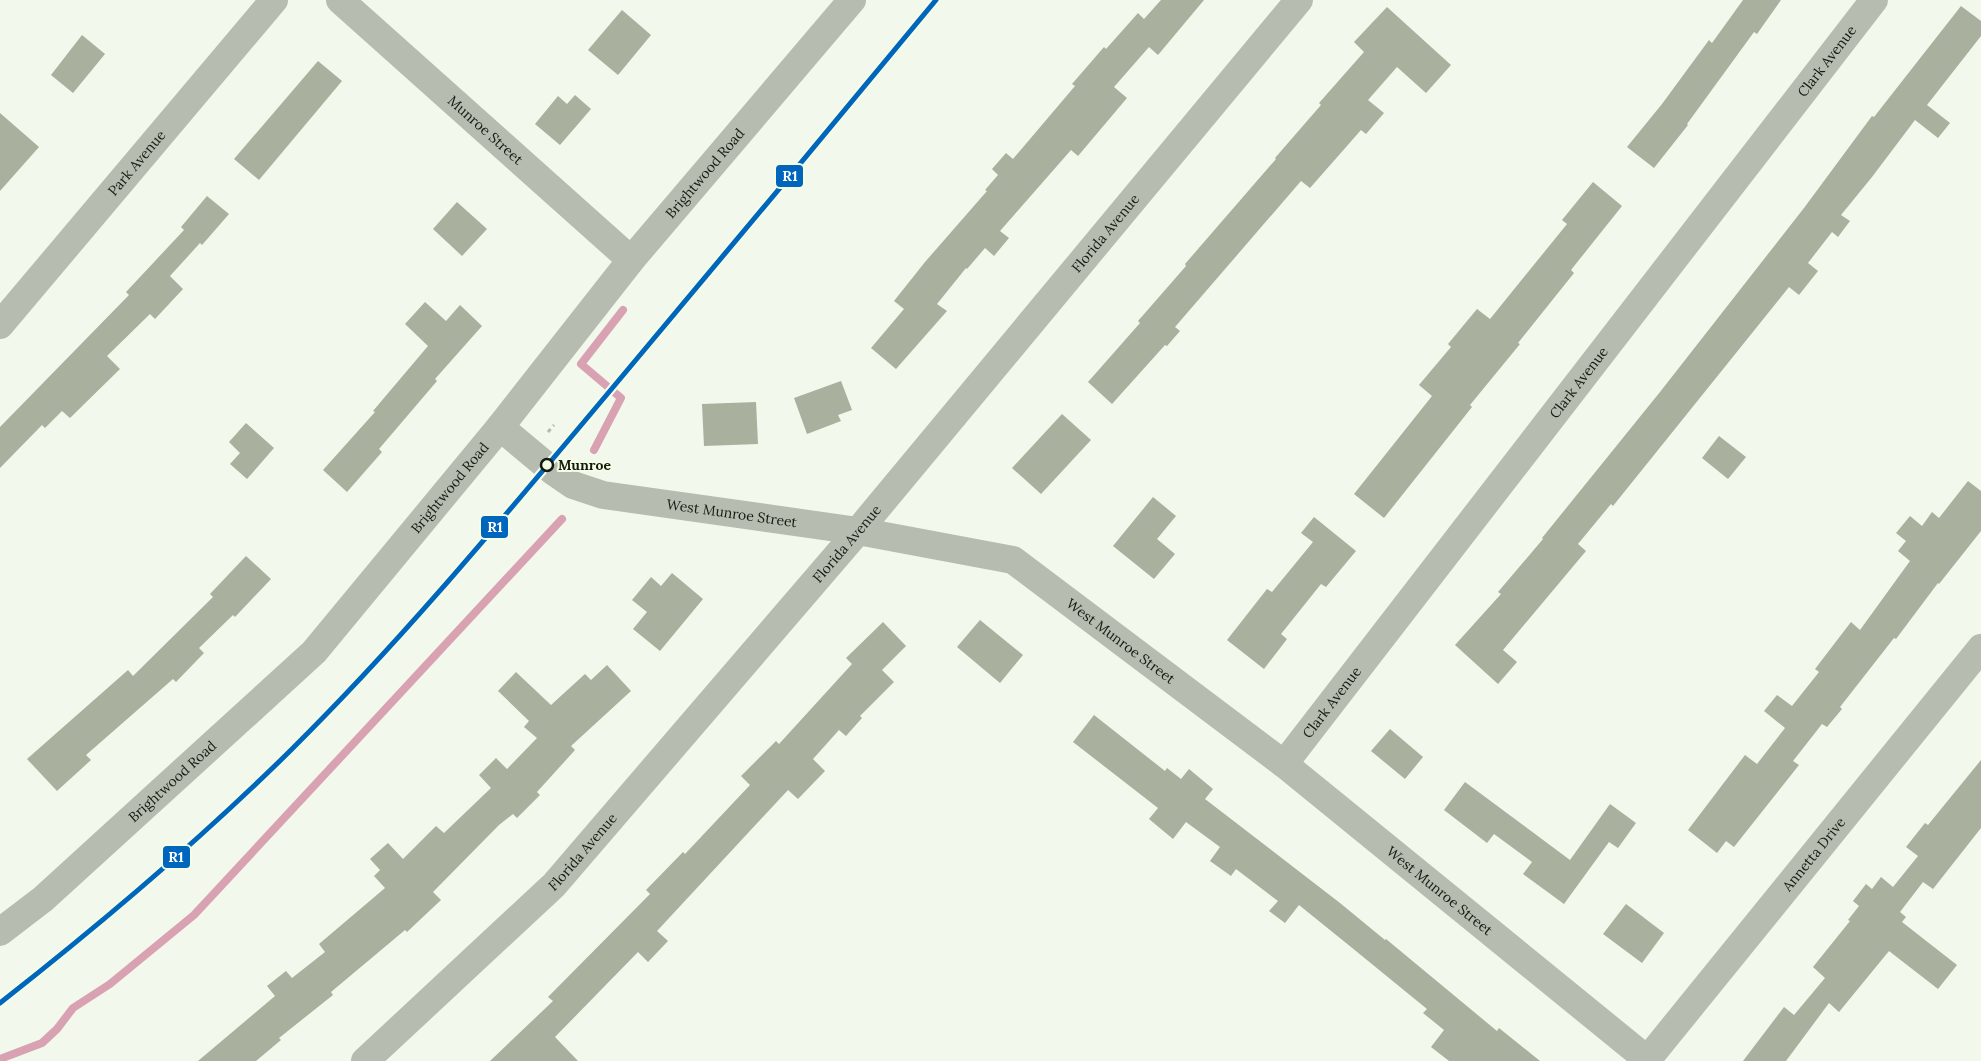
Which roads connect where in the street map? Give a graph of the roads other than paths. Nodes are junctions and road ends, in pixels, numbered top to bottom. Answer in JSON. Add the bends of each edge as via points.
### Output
{"nodes":[{"id":1,"x":274,"y":0,"type":"edge"},
{"id":2,"x":340,"y":0,"type":"edge"},
{"id":3,"x":852,"y":0,"type":"edge"},
{"id":4,"x":1299,"y":0,"type":"edge"},
{"id":5,"x":1874,"y":0,"type":"edge"},
{"id":6,"x":631,"y":260,"type":"junction"},
{"id":7,"x":0,"y":325,"type":"edge"},
{"id":8,"x":500,"y":427,"type":"junction"},
{"id":9,"x":858,"y":531,"type":"junction"},
{"id":10,"x":1981,"y":648,"type":"edge"},
{"id":11,"x":1284,"y":764,"type":"junction"},
{"id":12,"x":0,"y":932,"type":"edge"},
{"id":13,"x":1648,"y":1060,"type":"edge"},
{"id":14,"x":365,"y":1061,"type":"edge"}],
"edges":[{"from":1,"to":7,"type":"street","name":"Park Avenue"},
{"from":2,"to":6,"type":"street","name":"Munroe Street"},
{"from":3,"to":6,"type":"street","name":"Brightwood Road"},
{"from":4,"to":9,"type":"street","name":"Florida Avenue"},
{"from":5,"to":11,"type":"street","name":"Clark Avenue"},
{"from":6,"to":8,"type":"street","name":"Brightwood Road"},
{"from":8,"to":9,"type":"street","name":"West Munroe Street","via":[[554,472],[574,485],[603,494]]},
{"from":8,"to":12,"type":"street","name":"Brightwood Road","via":[[314,652],[43,899]]},
{"from":9,"to":11,"type":"street","name":"West Munroe Street","via":[[1014,560]]},
{"from":9,"to":14,"type":"street","name":"Florida Avenue","via":[[554,885]]},
{"from":10,"to":13,"type":"street","name":"Annetta Drive"},
{"from":11,"to":13,"type":"street","name":"West Munroe Street"}]}
